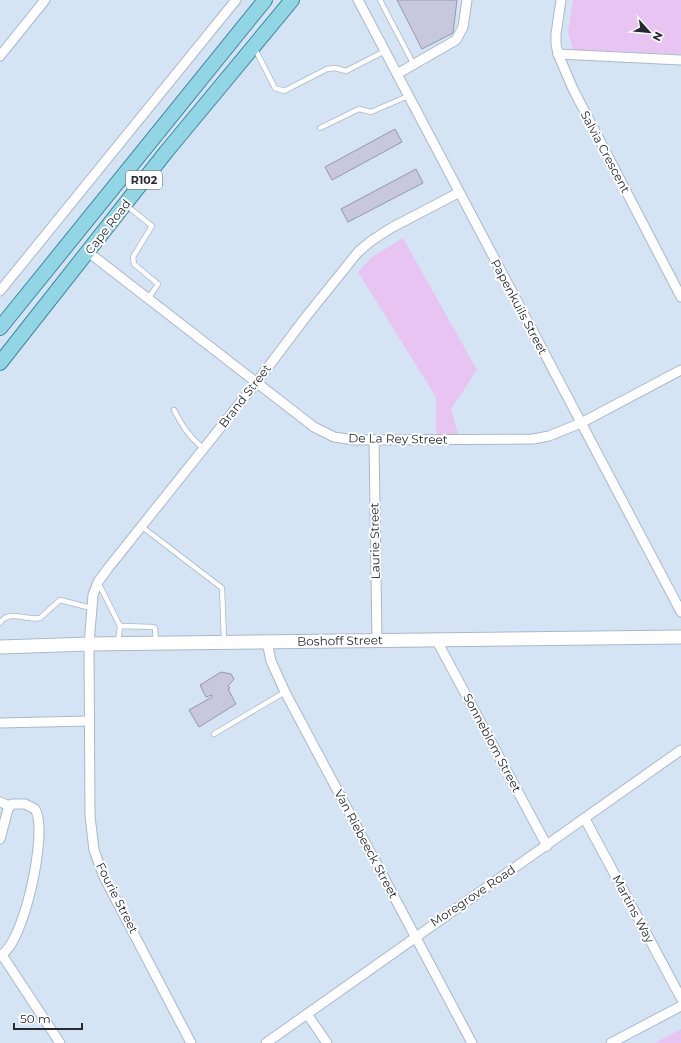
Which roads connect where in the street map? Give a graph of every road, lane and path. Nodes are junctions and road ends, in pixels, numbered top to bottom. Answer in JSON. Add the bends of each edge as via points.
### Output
{"nodes":[{"id":1,"x":45,"y":0,"type":"edge"},
{"id":2,"x":236,"y":0,"type":"edge"},
{"id":3,"x":265,"y":0,"type":"edge"},
{"id":4,"x":292,"y":0,"type":"edge"},
{"id":5,"x":358,"y":0,"type":"edge"},
{"id":6,"x":380,"y":0,"type":"edge"},
{"id":7,"x":467,"y":0,"type":"edge"},
{"id":8,"x":561,"y":0,"type":"edge"},
{"id":9,"x":254,"y":46,"type":"junction"},
{"id":10,"x":385,"y":51,"type":"junction"},
{"id":11,"x":558,"y":54,"type":"junction"},
{"id":12,"x":0,"y":56,"type":"edge"},
{"id":13,"x":681,"y":60,"type":"edge"},
{"id":14,"x":414,"y":65,"type":"junction"},
{"id":15,"x":397,"y":74,"type":"junction"},
{"id":16,"x":408,"y":96,"type":"junction"},
{"id":17,"x":320,"y":128,"type":"dead end"},
{"id":18,"x":458,"y":193,"type":"junction"},
{"id":19,"x":125,"y":205,"type":"junction"},
{"id":20,"x":88,"y":252,"type":"junction"},
{"id":21,"x":0,"y":291,"type":"edge"},
{"id":22,"x":681,"y":297,"type":"edge"},
{"id":23,"x":148,"y":299,"type":"junction"},
{"id":24,"x":0,"y":328,"type":"edge"},
{"id":25,"x":0,"y":363,"type":"edge"},
{"id":26,"x":681,"y":370,"type":"edge"},
{"id":27,"x":256,"y":383,"type":"junction"},
{"id":28,"x":174,"y":410,"type":"dead end"},
{"id":29,"x":581,"y":423,"type":"junction"},
{"id":30,"x":374,"y":441,"type":"junction"},
{"id":31,"x":203,"y":448,"type":"junction"},
{"id":32,"x":141,"y":526,"type":"junction"},
{"id":33,"x":98,"y":582,"type":"junction"},
{"id":34,"x":91,"y":608,"type":"junction"},
{"id":35,"x":681,"y":612,"type":"edge"},
{"id":36,"x":0,"y":623,"type":"edge"},
{"id":37,"x":120,"y":626,"type":"junction"},
{"id":38,"x":681,"y":637,"type":"edge"},
{"id":39,"x":377,"y":640,"type":"junction"},
{"id":40,"x":437,"y":641,"type":"junction"},
{"id":41,"x":266,"y":642,"type":"junction"},
{"id":42,"x":224,"y":643,"type":"junction"},
{"id":43,"x":89,"y":644,"type":"junction"},
{"id":44,"x":117,"y":644,"type":"junction"},
{"id":45,"x":156,"y":644,"type":"junction"},
{"id":46,"x":0,"y":647,"type":"edge"},
{"id":47,"x":285,"y":692,"type":"junction"},
{"id":48,"x":89,"y":721,"type":"junction"},
{"id":49,"x":0,"y":723,"type":"edge"},
{"id":50,"x":214,"y":734,"type":"dead end"},
{"id":51,"x":681,"y":750,"type":"edge"},
{"id":52,"x":0,"y":802,"type":"edge"},
{"id":53,"x":10,"y":806,"type":"junction"},
{"id":54,"x":585,"y":819,"type":"junction"},
{"id":55,"x":0,"y":839,"type":"edge"},
{"id":56,"x":547,"y":846,"type":"junction"},
{"id":57,"x":416,"y":935,"type":"junction"},
{"id":58,"x":1,"y":955,"type":"edge"},
{"id":59,"x":681,"y":998,"type":"edge"},
{"id":60,"x":681,"y":1006,"type":"edge"},
{"id":61,"x":307,"y":1014,"type":"junction"},
{"id":62,"x":60,"y":1043,"type":"edge"},
{"id":63,"x":191,"y":1043,"type":"edge"},
{"id":64,"x":266,"y":1043,"type":"edge"},
{"id":65,"x":327,"y":1043,"type":"edge"},
{"id":66,"x":472,"y":1043,"type":"edge"},
{"id":67,"x":611,"y":1043,"type":"edge"}],
"edges":[{"from":1,"to":12,"type":"street"},
{"from":2,"to":21,"type":"street"},
{"from":3,"to":24,"type":"main road","name":"Cape Road","number":"R102"},
{"from":4,"to":9,"type":"main road","name":"Cape Road","number":"R102"},
{"from":5,"to":10,"type":"street","name":"Papenkuils Street"},
{"from":6,"to":14,"type":"lane"},
{"from":7,"to":14,"type":"street","via":[[463,26],[456,40]]},
{"from":8,"to":11,"type":"street","name":"Salvia Crescent","via":[[556,34]]},
{"from":9,"to":10,"type":"lane","via":[[275,88],[284,91],[327,69],[346,71]]},
{"from":9,"to":19,"type":"main road","name":"Cape Road","number":"R102"},
{"from":10,"to":15,"type":"street","name":"Papenkuils Street"},
{"from":11,"to":13,"type":"street"},
{"from":11,"to":22,"type":"street","name":"Salvia Crescent","via":[[573,89]]},
{"from":14,"to":15,"type":"street"},
{"from":15,"to":16,"type":"street","name":"Papenkuils Street"},
{"from":16,"to":17,"type":"lane","via":[[371,112],[359,109]]},
{"from":16,"to":18,"type":"street","name":"Papenkuils Street"},
{"from":18,"to":27,"type":"street","name":"Brand Street","via":[[391,228],[358,252]]},
{"from":18,"to":29,"type":"street","name":"Papenkuils Street"},
{"from":19,"to":20,"type":"main road","name":"Cape Road","number":"R102"},
{"from":19,"to":23,"type":"lane","via":[[152,226],[133,257],[134,264],[158,284]]},
{"from":20,"to":23,"type":"street","name":"De La Rey Street"},
{"from":20,"to":25,"type":"main road","name":"Cape Road","number":"R102"},
{"from":23,"to":27,"type":"street","name":"De La Rey Street"},
{"from":26,"to":29,"type":"street","name":"De La Rey Street"},
{"from":27,"to":30,"type":"street","name":"De La Rey Street","via":[[324,432],[342,438]]},
{"from":27,"to":31,"type":"street","name":"Brand Street"},
{"from":28,"to":31,"type":"lane","via":[[192,440]]},
{"from":29,"to":30,"type":"street","name":"De La Rey Street","via":[[549,436],[533,439]]},
{"from":29,"to":35,"type":"street","name":"Papenkuils Street"},
{"from":30,"to":39,"type":"street","name":"Laurie Street"},
{"from":31,"to":32,"type":"street","name":"Brand Street"},
{"from":32,"to":33,"type":"street","name":"Brand Street"},
{"from":32,"to":42,"type":"lane","via":[[222,588]]},
{"from":33,"to":34,"type":"street","name":"Brand Street"},
{"from":33,"to":37,"type":"lane"},
{"from":34,"to":36,"type":"lane","via":[[60,600],[40,618],[8,616]]},
{"from":34,"to":43,"type":"street","name":"Brand Street"},
{"from":37,"to":44,"type":"lane"},
{"from":37,"to":45,"type":"lane","via":[[153,626]]},
{"from":38,"to":40,"type":"street","name":"Boshoff Street"},
{"from":39,"to":40,"type":"street","name":"Boshoff Street"},
{"from":39,"to":41,"type":"street","name":"Boshoff Street"},
{"from":40,"to":56,"type":"street","name":"Sonneblom Street"},
{"from":41,"to":42,"type":"street","name":"Boshoff Street"},
{"from":41,"to":47,"type":"street","name":"Van Riebeeck Street","via":[[271,661]]},
{"from":42,"to":45,"type":"street","name":"Boshoff Street"},
{"from":43,"to":44,"type":"street","name":"Boshoff Street"},
{"from":43,"to":46,"type":"street","name":"Boshoff Street"},
{"from":43,"to":48,"type":"street","name":"Fourie Street"},
{"from":44,"to":45,"type":"street","name":"Boshoff Street"},
{"from":47,"to":50,"type":"lane"},
{"from":47,"to":57,"type":"street","name":"Van Riebeeck Street"},
{"from":48,"to":49,"type":"street"},
{"from":48,"to":63,"type":"street","name":"Fourie Street","via":[[90,816],[98,862]]},
{"from":51,"to":54,"type":"street","name":"Moregrove Road"},
{"from":52,"to":53,"type":"street"},
{"from":53,"to":55,"type":"street"},
{"from":53,"to":58,"type":"street","via":[[16,803],[25,804],[35,809],[39,819],[39,856],[22,920],[15,936]]},
{"from":54,"to":56,"type":"street","name":"Moregrove Road"},
{"from":54,"to":59,"type":"street","name":"Martins Way"},
{"from":56,"to":57,"type":"street","name":"Moregrove Road"},
{"from":57,"to":61,"type":"street","name":"Moregrove Road"},
{"from":57,"to":66,"type":"street","name":"Van Riebeeck Street"},
{"from":58,"to":62,"type":"street"},
{"from":60,"to":67,"type":"street"},
{"from":61,"to":64,"type":"street","name":"Moregrove Road"},
{"from":61,"to":65,"type":"street"}]}
